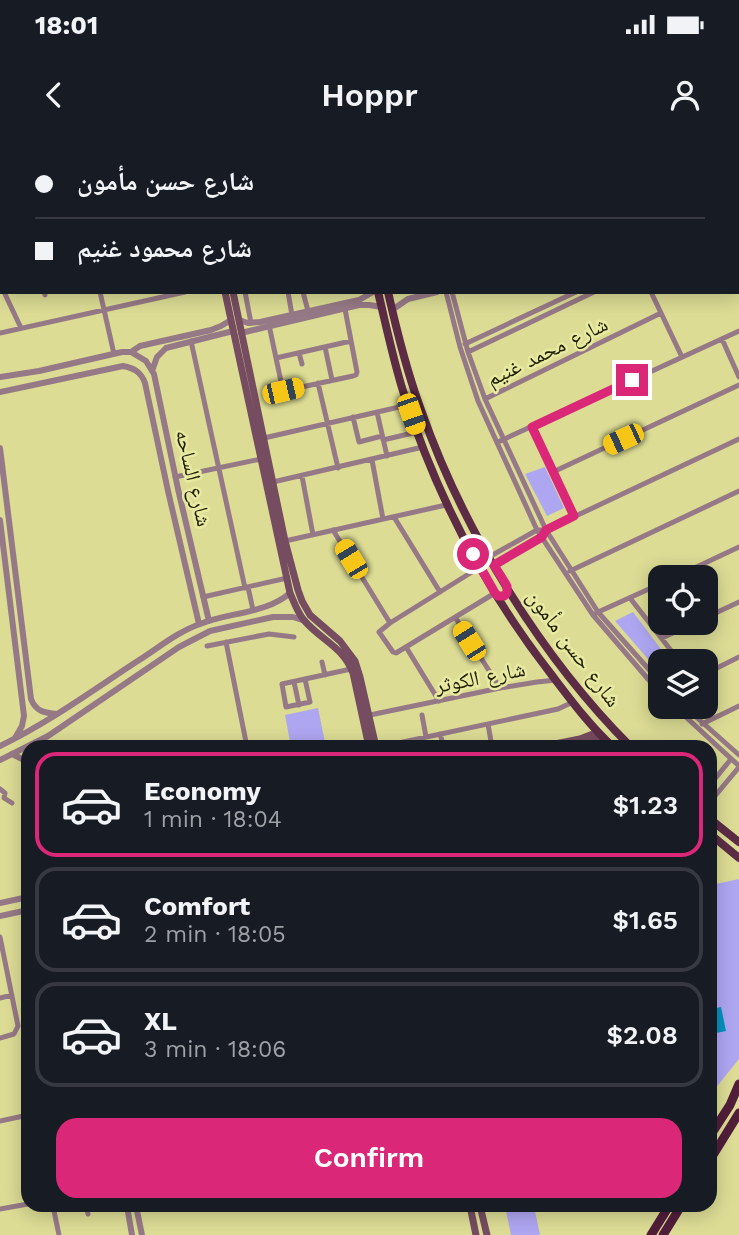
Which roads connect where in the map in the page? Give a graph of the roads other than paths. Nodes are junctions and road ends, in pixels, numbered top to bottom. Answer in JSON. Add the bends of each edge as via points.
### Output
{"nodes":[{"id":1,"x":5,"y":294,"type":"edge"},
{"id":2,"x":100,"y":294,"type":"edge"},
{"id":3,"x":168,"y":294,"type":"edge"},
{"id":4,"x":226,"y":294,"type":"edge"},
{"id":5,"x":233,"y":294,"type":"edge"},
{"id":6,"x":246,"y":294,"type":"edge"},
{"id":7,"x":288,"y":294,"type":"edge"},
{"id":8,"x":304,"y":294,"type":"edge"},
{"id":9,"x":374,"y":294,"type":"edge"},
{"id":10,"x":377,"y":294,"type":"edge"},
{"id":11,"x":388,"y":294,"type":"edge"},
{"id":12,"x":413,"y":294,"type":"edge"},
{"id":13,"x":447,"y":294,"type":"edge"},
{"id":14,"x":453,"y":294,"type":"edge"},
{"id":15,"x":572,"y":294,"type":"edge"},
{"id":16,"x":590,"y":294,"type":"edge"},
{"id":17,"x":652,"y":294,"type":"edge"},
{"id":18,"x":364,"y":302,"type":"junction"},
{"id":19,"x":382,"y":307,"type":"junction"},
{"id":20,"x":345,"y":309,"type":"junction"},
{"id":21,"x":104,"y":310,"type":"junction"},
{"id":22,"x":392,"y":310,"type":"junction"},
{"id":23,"x":308,"y":312,"type":"junction"},
{"id":24,"x":661,"y":313,"type":"junction"},
{"id":25,"x":292,"y":315,"type":"junction"},
{"id":26,"x":235,"y":320,"type":"junction"},
{"id":27,"x":254,"y":325,"type":"junction"},
{"id":28,"x":269,"y":325,"type":"junction"},
{"id":29,"x":21,"y":328,"type":"junction"},
{"id":30,"x":739,"y":331,"type":"edge"},
{"id":31,"x":217,"y":332,"type":"junction"},
{"id":32,"x":237,"y":332,"type":"junction"},
{"id":33,"x":0,"y":333,"type":"edge"},
{"id":34,"x":722,"y":339,"type":"junction"},
{"id":35,"x":191,"y":341,"type":"junction"},
{"id":36,"x":351,"y":341,"type":"junction"},
{"id":37,"x":467,"y":343,"type":"junction"},
{"id":38,"x":460,"y":346,"type":"junction"},
{"id":39,"x":325,"y":347,"type":"junction"},
{"id":40,"x":131,"y":352,"type":"junction"},
{"id":41,"x":299,"y":353,"type":"junction"},
{"id":42,"x":465,"y":353,"type":"junction"},
{"id":43,"x":114,"y":354,"type":"junction"},
{"id":44,"x":682,"y":357,"type":"junction"},
{"id":45,"x":275,"y":358,"type":"junction"},
{"id":46,"x":302,"y":364,"type":"dead end"},
{"id":47,"x":152,"y":371,"type":"junction"},
{"id":48,"x":0,"y":377,"type":"edge"},
{"id":49,"x":739,"y":377,"type":"edge"},
{"id":50,"x":332,"y":380,"type":"junction"},
{"id":51,"x":318,"y":383,"type":"junction"},
{"id":52,"x":739,"y":385,"type":"edge"},
{"id":53,"x":10,"y":391,"type":"junction"},
{"id":54,"x":0,"y":392,"type":"edge"},
{"id":55,"x":485,"y":399,"type":"junction"},
{"id":56,"x":0,"y":400,"type":"edge"},
{"id":57,"x":408,"y":405,"type":"junction"},
{"id":58,"x":376,"y":412,"type":"junction"},
{"id":59,"x":353,"y":417,"type":"junction"},
{"id":60,"x":327,"y":424,"type":"junction"},
{"id":61,"x":532,"y":427,"type":"junction"},
{"id":62,"x":417,"y":432,"type":"junction"},
{"id":63,"x":264,"y":438,"type":"junction"},
{"id":64,"x":382,"y":438,"type":"junction"},
{"id":65,"x":503,"y":440,"type":"junction"},
{"id":66,"x":737,"y":440,"type":"edge"},
{"id":67,"x":496,"y":443,"type":"junction"},
{"id":68,"x":423,"y":447,"type":"junction"},
{"id":69,"x":0,"y":448,"type":"edge"},
{"id":70,"x":738,"y":448,"type":"edge"},
{"id":71,"x":387,"y":456,"type":"junction"},
{"id":72,"x":261,"y":459,"type":"junction"},
{"id":73,"x":372,"y":460,"type":"junction"},
{"id":74,"x":219,"y":468,"type":"junction"},
{"id":75,"x":338,"y":468,"type":"junction"},
{"id":76,"x":553,"y":472,"type":"junction"},
{"id":77,"x":302,"y":476,"type":"junction"},
{"id":78,"x":175,"y":477,"type":"junction"},
{"id":79,"x":273,"y":482,"type":"junction"},
{"id":80,"x":178,"y":489,"type":"junction"},
{"id":81,"x":168,"y":491,"type":"junction"},
{"id":82,"x":739,"y":491,"type":"edge"},
{"id":83,"x":180,"y":500,"type":"junction"},
{"id":84,"x":171,"y":502,"type":"junction"},
{"id":85,"x":446,"y":505,"type":"junction"},
{"id":86,"x":574,"y":516,"type":"junction"},
{"id":87,"x":394,"y":517,"type":"junction"},
{"id":88,"x":383,"y":519,"type":"junction"},
{"id":89,"x":0,"y":520,"type":"edge"},
{"id":90,"x":333,"y":530,"type":"junction"},
{"id":91,"x":537,"y":530,"type":"junction"},
{"id":92,"x":546,"y":530,"type":"junction"},
{"id":93,"x":313,"y":534,"type":"junction"},
{"id":94,"x":542,"y":537,"type":"junction"},
{"id":95,"x":285,"y":541,"type":"junction"},
{"id":96,"x":739,"y":547,"type":"edge"},
{"id":97,"x":492,"y":561,"type":"junction"},
{"id":98,"x":701,"y":565,"type":"edge"},
{"id":99,"x":480,"y":567,"type":"junction"},
{"id":100,"x":570,"y":571,"type":"junction"},
{"id":101,"x":287,"y":578,"type":"junction"},
{"id":102,"x":507,"y":586,"type":"junction"},
{"id":103,"x":247,"y":588,"type":"junction"},
{"id":104,"x":648,"y":590,"type":"edge"},
{"id":105,"x":440,"y":592,"type":"junction"},
{"id":106,"x":290,"y":593,"type":"junction"},
{"id":107,"x":495,"y":593,"type":"junction"},
{"id":108,"x":203,"y":597,"type":"junction"},
{"id":109,"x":630,"y":598,"type":"junction"},
{"id":110,"x":739,"y":602,"type":"edge"},
{"id":111,"x":281,"y":609,"type":"junction"},
{"id":112,"x":253,"y":610,"type":"junction"},
{"id":113,"x":207,"y":612,"type":"junction"},
{"id":114,"x":523,"y":612,"type":"junction"},
{"id":115,"x":718,"y":612,"type":"edge"},
{"id":116,"x":595,"y":614,"type":"junction"},
{"id":117,"x":197,"y":615,"type":"junction"},
{"id":118,"x":455,"y":617,"type":"junction"},
{"id":119,"x":511,"y":620,"type":"junction"},
{"id":120,"x":209,"y":621,"type":"junction"},
{"id":121,"x":305,"y":621,"type":"junction"},
{"id":122,"x":390,"y":623,"type":"junction"},
{"id":123,"x":200,"y":624,"type":"junction"},
{"id":124,"x":223,"y":627,"type":"junction"},
{"id":125,"x":668,"y":635,"type":"edge"},
{"id":126,"x":293,"y":637,"type":"dead end"},
{"id":127,"x":662,"y":638,"type":"junction"},
{"id":128,"x":226,"y":642,"type":"junction"},
{"id":129,"x":207,"y":646,"type":"dead end"},
{"id":130,"x":406,"y":647,"type":"junction"},
{"id":131,"x":670,"y":649,"type":"edge"},
{"id":132,"x":739,"y":657,"type":"edge"},
{"id":133,"x":322,"y":662,"type":"dead end"},
{"id":134,"x":718,"y":668,"type":"edge"},
{"id":135,"x":351,"y":669,"type":"junction"},
{"id":136,"x":648,"y":669,"type":"edge"},
{"id":137,"x":326,"y":675,"type":"junction"},
{"id":138,"x":648,"y":678,"type":"edge"},
{"id":139,"x":305,"y":679,"type":"junction"},
{"id":140,"x":556,"y":680,"type":"junction"},
{"id":141,"x":293,"y":682,"type":"junction"},
{"id":142,"x":500,"y":688,"type":"junction"},
{"id":143,"x":439,"y":701,"type":"junction"},
{"id":144,"x":573,"y":702,"type":"junction"},
{"id":145,"x":299,"y":705,"type":"junction"},
{"id":146,"x":739,"y":706,"type":"edge"},
{"id":147,"x":37,"y":708,"type":"junction"},
{"id":148,"x":57,"y":714,"type":"junction"},
{"id":149,"x":370,"y":715,"type":"junction"},
{"id":150,"x":422,"y":715,"type":"dead end"},
{"id":151,"x":24,"y":716,"type":"junction"},
{"id":152,"x":688,"y":719,"type":"edge"},
{"id":153,"x":698,"y":719,"type":"edge"},
{"id":154,"x":488,"y":723,"type":"junction"},
{"id":155,"x":702,"y":723,"type":"junction"},
{"id":156,"x":440,"y":734,"type":"junction"},
{"id":157,"x":600,"y":735,"type":"junction"},
{"id":158,"x":48,"y":736,"type":"junction"},
{"id":159,"x":426,"y":737,"type":"junction"},
{"id":160,"x":13,"y":740,"type":"junction"},
{"id":161,"x":40,"y":740,"type":"edge"},
{"id":162,"x":46,"y":740,"type":"edge"},
{"id":163,"x":246,"y":740,"type":"edge"},
{"id":164,"x":367,"y":740,"type":"edge"},
{"id":165,"x":375,"y":740,"type":"edge"},
{"id":166,"x":412,"y":740,"type":"edge"},
{"id":167,"x":442,"y":740,"type":"edge"},
{"id":168,"x":491,"y":740,"type":"edge"},
{"id":169,"x":575,"y":740,"type":"edge"},
{"id":170,"x":592,"y":740,"type":"edge"},
{"id":171,"x":605,"y":740,"type":"edge"},
{"id":172,"x":624,"y":740,"type":"edge"},
{"id":173,"x":711,"y":740,"type":"edge"},
{"id":174,"x":0,"y":746,"type":"edge"},
{"id":175,"x":717,"y":746,"type":"edge"},
{"id":176,"x":21,"y":750,"type":"edge"},
{"id":177,"x":12,"y":754,"type":"junction"},
{"id":178,"x":739,"y":755,"type":"edge"},
{"id":179,"x":21,"y":758,"type":"edge"},
{"id":180,"x":731,"y":759,"type":"junction"},
{"id":181,"x":0,"y":760,"type":"edge"},
{"id":182,"x":739,"y":766,"type":"edge"},
{"id":183,"x":717,"y":776,"type":"edge"},
{"id":184,"x":0,"y":789,"type":"edge"},
{"id":185,"x":717,"y":793,"type":"edge"},
{"id":186,"x":12,"y":803,"type":"dead end"},
{"id":187,"x":717,"y":825,"type":"edge"},
{"id":188,"x":717,"y":840,"type":"edge"},
{"id":189,"x":739,"y":842,"type":"edge"},
{"id":190,"x":739,"y":858,"type":"edge"},
{"id":191,"x":21,"y":898,"type":"edge"},
{"id":192,"x":0,"y":902,"type":"edge"},
{"id":193,"x":21,"y":912,"type":"edge"},
{"id":194,"x":0,"y":916,"type":"edge"},
{"id":195,"x":0,"y":937,"type":"edge"},
{"id":196,"x":12,"y":995,"type":"junction"},
{"id":197,"x":0,"y":998,"type":"edge"},
{"id":198,"x":0,"y":1038,"type":"edge"},
{"id":199,"x":739,"y":1084,"type":"edge"},
{"id":200,"x":739,"y":1093,"type":"edge"},
{"id":201,"x":730,"y":1105,"type":"junction"},
{"id":202,"x":739,"y":1114,"type":"edge"},
{"id":203,"x":21,"y":1116,"type":"edge"},
{"id":204,"x":0,"y":1121,"type":"edge"},
{"id":205,"x":717,"y":1125,"type":"edge"},
{"id":206,"x":717,"y":1149,"type":"edge"},
{"id":207,"x":21,"y":1205,"type":"edge"},
{"id":208,"x":0,"y":1209,"type":"edge"},
{"id":209,"x":54,"y":1212,"type":"edge"},
{"id":210,"x":128,"y":1212,"type":"edge"},
{"id":211,"x":137,"y":1212,"type":"edge"},
{"id":212,"x":471,"y":1212,"type":"edge"},
{"id":213,"x":482,"y":1212,"type":"edge"},
{"id":214,"x":665,"y":1212,"type":"edge"},
{"id":215,"x":677,"y":1212,"type":"edge"},
{"id":216,"x":59,"y":1235,"type":"edge"},
{"id":217,"x":132,"y":1235,"type":"edge"},
{"id":218,"x":142,"y":1235,"type":"edge"},
{"id":219,"x":476,"y":1235,"type":"edge"},
{"id":220,"x":486,"y":1235,"type":"edge"},
{"id":221,"x":651,"y":1235,"type":"edge"},
{"id":222,"x":663,"y":1235,"type":"edge"}],
"edges":[{"from":1,"to":29,"type":"street"},
{"from":2,"to":21,"type":"street"},
{"from":3,"to":21,"type":"street"},
{"from":4,"to":26,"type":"main road"},
{"from":5,"to":26,"type":"main road"},
{"from":6,"to":27,"type":"street"},
{"from":7,"to":25,"type":"street"},
{"from":8,"to":23,"type":"street"},
{"from":9,"to":18,"type":"street"},
{"from":10,"to":19,"type":"main road","name":"شارع حسن مأمون"},
{"from":11,"to":22,"type":"main road","name":"شارع حسن مأمون"},
{"from":12,"to":22,"type":"street"},
{"from":13,"to":38,"type":"street"},
{"from":14,"to":37,"type":"street"},
{"from":15,"to":37,"type":"street"},
{"from":16,"to":42,"type":"street"},
{"from":17,"to":24,"type":"street"},
{"from":18,"to":19,"type":"street"},
{"from":18,"to":20,"type":"street"},
{"from":18,"to":23,"type":"street"},
{"from":19,"to":57,"type":"main road","name":"شارع حسن مأمون"},
{"from":20,"to":28,"type":"street"},
{"from":20,"to":36,"type":"street"},
{"from":21,"to":29,"type":"street"},
{"from":21,"to":43,"type":"street"},
{"from":22,"to":97,"type":"main road","name":"شارع حسن مأمون","via":[[412,386],[438,455]]},
{"from":23,"to":25,"type":"street"},
{"from":24,"to":44,"type":"street"},
{"from":24,"to":55,"type":"street","name":"شارع محمد غنيم"},
{"from":25,"to":27,"type":"street"},
{"from":26,"to":27,"type":"street"},
{"from":26,"to":31,"type":"street"},
{"from":26,"to":32,"type":"main road"},
{"from":27,"to":28,"type":"street"},
{"from":27,"to":32,"type":"street"},
{"from":28,"to":45,"type":"street"},
{"from":29,"to":33,"type":"street"},
{"from":30,"to":34,"type":"street"},
{"from":31,"to":32,"type":"street"},
{"from":31,"to":35,"type":"street"},
{"from":31,"to":40,"type":"street","via":[[139,346]]},
{"from":32,"to":63,"type":"main road"},
{"from":32,"to":72,"type":"main road"},
{"from":34,"to":44,"type":"street"},
{"from":34,"to":49,"type":"street"},
{"from":35,"to":47,"type":"street","via":[[163,350]]},
{"from":35,"to":74,"type":"street"},
{"from":36,"to":39,"type":"street"},
{"from":36,"to":50,"type":"street","via":[[357,373]]},
{"from":37,"to":38,"type":"street"},
{"from":37,"to":42,"type":"street"},
{"from":38,"to":42,"type":"street"},
{"from":39,"to":41,"type":"street"},
{"from":39,"to":50,"type":"street"},
{"from":40,"to":43,"type":"street"},
{"from":40,"to":47,"type":"street"},
{"from":41,"to":45,"type":"street"},
{"from":41,"to":46,"type":"street"},
{"from":42,"to":55,"type":"street"},
{"from":42,"to":67,"type":"street"},
{"from":43,"to":48,"type":"street"},
{"from":44,"to":61,"type":"street"},
{"from":45,"to":51,"type":"street","via":[[283,391]]},
{"from":47,"to":78,"type":"street","name":"شارع الساحه"},
{"from":50,"to":51,"type":"street"},
{"from":51,"to":60,"type":"street"},
{"from":52,"to":76,"type":"street"},
{"from":53,"to":54,"type":"street"},
{"from":53,"to":56,"type":"street"},
{"from":53,"to":81,"type":"street","name":"شارع الساحه","via":[[131,367],[144,380]]},
{"from":55,"to":65,"type":"street"},
{"from":57,"to":58,"type":"street"},
{"from":57,"to":62,"type":"main road","name":"شارع حسن مأمون"},
{"from":58,"to":59,"type":"street"},
{"from":58,"to":64,"type":"street"},
{"from":59,"to":60,"type":"street"},
{"from":59,"to":64,"type":"street","via":[[359,442]]},
{"from":60,"to":63,"type":"street"},
{"from":60,"to":75,"type":"street"},
{"from":61,"to":65,"type":"street"},
{"from":61,"to":76,"type":"street"},
{"from":62,"to":64,"type":"street"},
{"from":62,"to":68,"type":"main road","name":"شارع حسن مأمون"},
{"from":63,"to":79,"type":"main road"},
{"from":64,"to":71,"type":"street"},
{"from":65,"to":67,"type":"street"},
{"from":65,"to":92,"type":"street"},
{"from":66,"to":70,"type":"street"},
{"from":66,"to":86,"type":"street"},
{"from":67,"to":91,"type":"street"},
{"from":68,"to":71,"type":"street"},
{"from":68,"to":85,"type":"main road","name":"شارع حسن مأمون"},
{"from":69,"to":147,"type":"street","via":[[31,699]]},
{"from":71,"to":73,"type":"street"},
{"from":72,"to":74,"type":"street"},
{"from":72,"to":101,"type":"main road"},
{"from":73,"to":75,"type":"street"},
{"from":73,"to":88,"type":"street"},
{"from":74,"to":78,"type":"street"},
{"from":74,"to":103,"type":"street"},
{"from":75,"to":77,"type":"street"},
{"from":76,"to":86,"type":"street"},
{"from":77,"to":79,"type":"street"},
{"from":77,"to":93,"type":"street"},
{"from":78,"to":80,"type":"street","name":"شارع الساحه"},
{"from":79,"to":95,"type":"main road"},
{"from":80,"to":81,"type":"street"},
{"from":80,"to":83,"type":"street","name":"شارع الساحه"},
{"from":81,"to":84,"type":"street","name":"شارع الساحه"},
{"from":82,"to":100,"type":"street"},
{"from":83,"to":84,"type":"street"},
{"from":83,"to":108,"type":"street","name":"شارع الساحه"},
{"from":84,"to":117,"type":"street","name":"شارع الساحه"},
{"from":85,"to":87,"type":"street"},
{"from":85,"to":99,"type":"main road","name":"شارع حسن مأمون"},
{"from":86,"to":92,"type":"street"},
{"from":87,"to":88,"type":"street"},
{"from":87,"to":105,"type":"street"},
{"from":88,"to":90,"type":"street"},
{"from":89,"to":151,"type":"street"},
{"from":90,"to":93,"type":"street"},
{"from":90,"to":122,"type":"street"},
{"from":91,"to":92,"type":"street"},
{"from":91,"to":94,"type":"street"},
{"from":91,"to":97,"type":"street"},
{"from":92,"to":94,"type":"street"},
{"from":92,"to":100,"type":"street"},
{"from":93,"to":95,"type":"street"},
{"from":94,"to":97,"type":"street"},
{"from":94,"to":116,"type":"street"},
{"from":95,"to":149,"type":"main road","via":[[302,601],[352,656]]},
{"from":96,"to":98,"type":"street"},
{"from":97,"to":102,"type":"main road","name":"شارع حسن مأمون"},
{"from":99,"to":105,"type":"street"},
{"from":99,"to":107,"type":"main road","name":"شارع حسن مأمون"},
{"from":100,"to":116,"type":"street"},
{"from":101,"to":103,"type":"street"},
{"from":101,"to":106,"type":"main road"},
{"from":102,"to":107,"type":"main road","via":[[504,596]]},
{"from":102,"to":114,"type":"main road","name":"شارع حسن مأمون"},
{"from":103,"to":108,"type":"street"},
{"from":103,"to":112,"type":"street"},
{"from":104,"to":109,"type":"street"},
{"from":105,"to":122,"type":"street"},
{"from":106,"to":111,"type":"street"},
{"from":106,"to":121,"type":"main road"},
{"from":107,"to":118,"type":"street"},
{"from":107,"to":119,"type":"main road","name":"شارع حسن مأمون"},
{"from":108,"to":113,"type":"street","name":"شارع الساحه"},
{"from":109,"to":116,"type":"street"},
{"from":109,"to":127,"type":"street"},
{"from":110,"to":115,"type":"street"},
{"from":111,"to":112,"type":"street"},
{"from":111,"to":121,"type":"street"},
{"from":111,"to":124,"type":"street"},
{"from":112,"to":120,"type":"street"},
{"from":113,"to":117,"type":"street"},
{"from":113,"to":120,"type":"street","name":"شارع الساحه"},
{"from":114,"to":119,"type":"main road","via":[[514,611]]},
{"from":114,"to":172,"type":"main road","name":"شارع حسن مأمون","via":[[569,677]]},
{"from":116,"to":136,"type":"street"},
{"from":116,"to":138,"type":"street"},
{"from":117,"to":123,"type":"street","name":"شارع الساحه"},
{"from":118,"to":130,"type":"street"},
{"from":118,"to":142,"type":"street"},
{"from":119,"to":140,"type":"main road","name":"شارع حسن مأمون"},
{"from":120,"to":123,"type":"street"},
{"from":121,"to":135,"type":"main road","via":[[339,650]]},
{"from":122,"to":130,"type":"street","via":[[379,631],[393,652]]},
{"from":123,"to":148,"type":"street"},
{"from":124,"to":128,"type":"street"},
{"from":124,"to":158,"type":"street","via":[[179,647]]},
{"from":125,"to":127,"type":"street"},
{"from":126,"to":128,"type":"street","via":[[269,634]]},
{"from":127,"to":131,"type":"street"},
{"from":128,"to":129,"type":"street"},
{"from":128,"to":163,"type":"street"},
{"from":130,"to":143,"type":"street"},
{"from":132,"to":134,"type":"street"},
{"from":133,"to":137,"type":"street"},
{"from":135,"to":137,"type":"street"},
{"from":135,"to":164,"type":"main road"},
{"from":137,"to":139,"type":"street"},
{"from":139,"to":141,"type":"street"},
{"from":139,"to":145,"type":"street","via":[[310,702]]},
{"from":140,"to":142,"type":"street","name":"شارع الكوثر"},
{"from":140,"to":144,"type":"main road","name":"شارع حسن مأمون"},
{"from":141,"to":145,"type":"street"},
{"from":141,"to":145,"type":"street","via":[[281,685],[283,696],[286,707]]},
{"from":142,"to":143,"type":"street","name":"شارع الكوثر"},
{"from":143,"to":149,"type":"street","name":"شارع الكوثر"},
{"from":144,"to":154,"type":"street"},
{"from":144,"to":157,"type":"main road","name":"شارع حسن مأمون"},
{"from":146,"to":155,"type":"street"},
{"from":147,"to":148,"type":"street"},
{"from":147,"to":151,"type":"street"},
{"from":148,"to":160,"type":"street"},
{"from":149,"to":165,"type":"main road"},
{"from":150,"to":159,"type":"street"},
{"from":151,"to":160,"type":"street"},
{"from":152,"to":173,"type":"street"},
{"from":153,"to":155,"type":"street"},
{"from":154,"to":156,"type":"street"},
{"from":154,"to":168,"type":"street"},
{"from":155,"to":178,"type":"street"},
{"from":156,"to":159,"type":"street"},
{"from":156,"to":167,"type":"street"},
{"from":157,"to":169,"type":"main road"},
{"from":157,"to":170,"type":"main road"},
{"from":157,"to":171,"type":"main road","name":"شارع حسن مأمون"},
{"from":158,"to":161,"type":"street"},
{"from":158,"to":162,"type":"street"},
{"from":159,"to":166,"type":"street"},
{"from":160,"to":174,"type":"street"},
{"from":175,"to":180,"type":"street"},
{"from":176,"to":177,"type":"street"},
{"from":177,"to":179,"type":"street"},
{"from":177,"to":181,"type":"street"},
{"from":180,"to":182,"type":"street"},
{"from":180,"to":183,"type":"street"},
{"from":182,"to":185,"type":"street"},
{"from":184,"to":186,"type":"street"},
{"from":187,"to":189,"type":"main road"},
{"from":188,"to":190,"type":"main road"},
{"from":191,"to":192,"type":"street"},
{"from":193,"to":194,"type":"street"},
{"from":195,"to":196,"type":"street"},
{"from":196,"to":197,"type":"street"},
{"from":196,"to":198,"type":"street","via":[[17,1030]]},
{"from":199,"to":201,"type":"highway"},
{"from":200,"to":201,"type":"highway"},
{"from":201,"to":205,"type":"highway"},
{"from":202,"to":206,"type":"highway"},
{"from":203,"to":204,"type":"street"},
{"from":207,"to":208,"type":"street"},
{"from":209,"to":216,"type":"street"},
{"from":210,"to":217,"type":"street"},
{"from":211,"to":218,"type":"street"},
{"from":212,"to":219,"type":"main road"},
{"from":213,"to":220,"type":"main road"},
{"from":214,"to":221,"type":"highway"},
{"from":215,"to":222,"type":"highway"}]}
